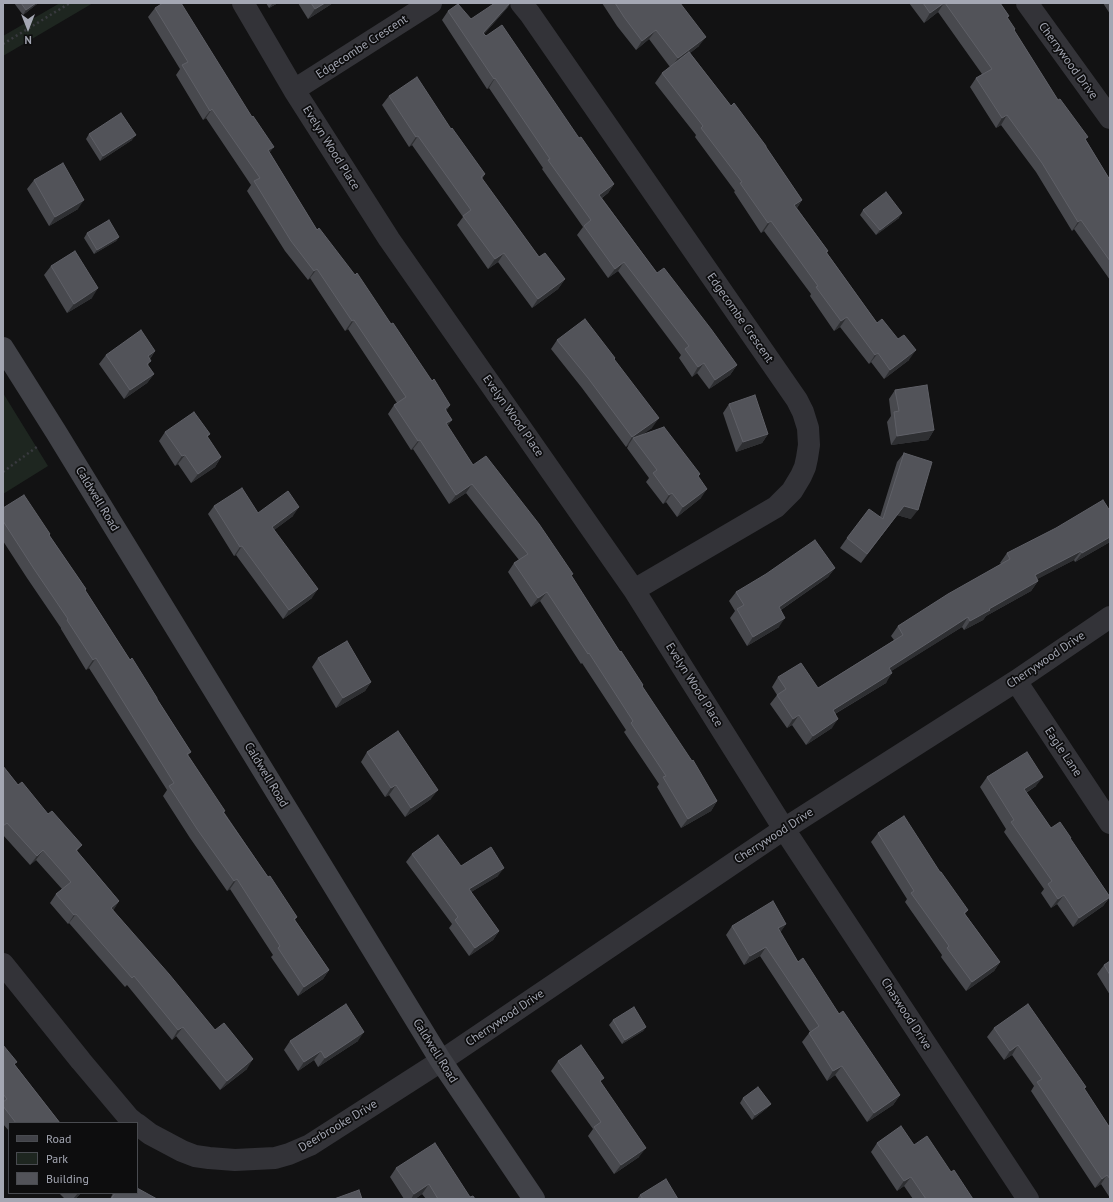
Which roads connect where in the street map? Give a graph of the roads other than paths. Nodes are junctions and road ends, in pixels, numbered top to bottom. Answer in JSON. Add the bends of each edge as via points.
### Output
{"nodes":[{"id":1,"x":243,"y":3,"type":"edge"},
{"id":2,"x":431,"y":3,"type":"edge"},
{"id":3,"x":520,"y":3,"type":"edge"},
{"id":4,"x":1027,"y":3,"type":"edge"},
{"id":5,"x":294,"y":90,"type":"junction"},
{"id":6,"x":1110,"y":118,"type":"edge"},
{"id":7,"x":3,"y":348,"type":"edge"},
{"id":8,"x":634,"y":590,"type":"junction"},
{"id":9,"x":1110,"y":617,"type":"edge"},
{"id":10,"x":1016,"y":681,"type":"junction"},
{"id":11,"x":1110,"y":823,"type":"edge"},
{"id":12,"x":784,"y":828,"type":"junction"},
{"id":13,"x":3,"y":964,"type":"edge"},
{"id":14,"x":441,"y":1061,"type":"junction"},
{"id":15,"x":134,"y":1122,"type":"edge"},
{"id":16,"x":138,"y":1125,"type":"edge"},
{"id":17,"x":534,"y":1199,"type":"edge"},
{"id":18,"x":1028,"y":1199,"type":"edge"}],
"edges":[{"from":1,"to":5,"type":"street","name":"Evelyn Wood Place"},
{"from":2,"to":5,"type":"street","name":"Edgecombe Crescent"},
{"from":3,"to":8,"type":"street","name":"Edgecombe Crescent","via":[[797,400],[808,428],[809,445],[803,472],[792,491],[776,507]]},
{"from":4,"to":6,"type":"street","name":"Cherrywood Drive"},
{"from":5,"to":8,"type":"street","name":"Evelyn Wood Place","via":[[389,239]]},
{"from":7,"to":14,"type":"street","name":"Caldwell Road"},
{"from":8,"to":12,"type":"street","name":"Evelyn Wood Place"},
{"from":9,"to":10,"type":"street","name":"Cherrywood Drive"},
{"from":10,"to":11,"type":"street","name":"Eagle Lane"},
{"from":10,"to":12,"type":"street","name":"Cherrywood Drive"},
{"from":12,"to":14,"type":"street","name":"Cherrywood Drive"},
{"from":12,"to":18,"type":"street","name":"Chaswood Drive"},
{"from":13,"to":15,"type":"street","name":"Deerbrooke Drive"},
{"from":14,"to":16,"type":"street","name":"Deerbrooke Drive","via":[[310,1145],[275,1158],[235,1160],[195,1156],[170,1146]]},
{"from":14,"to":17,"type":"street","name":"Caldwell Road"}]}
